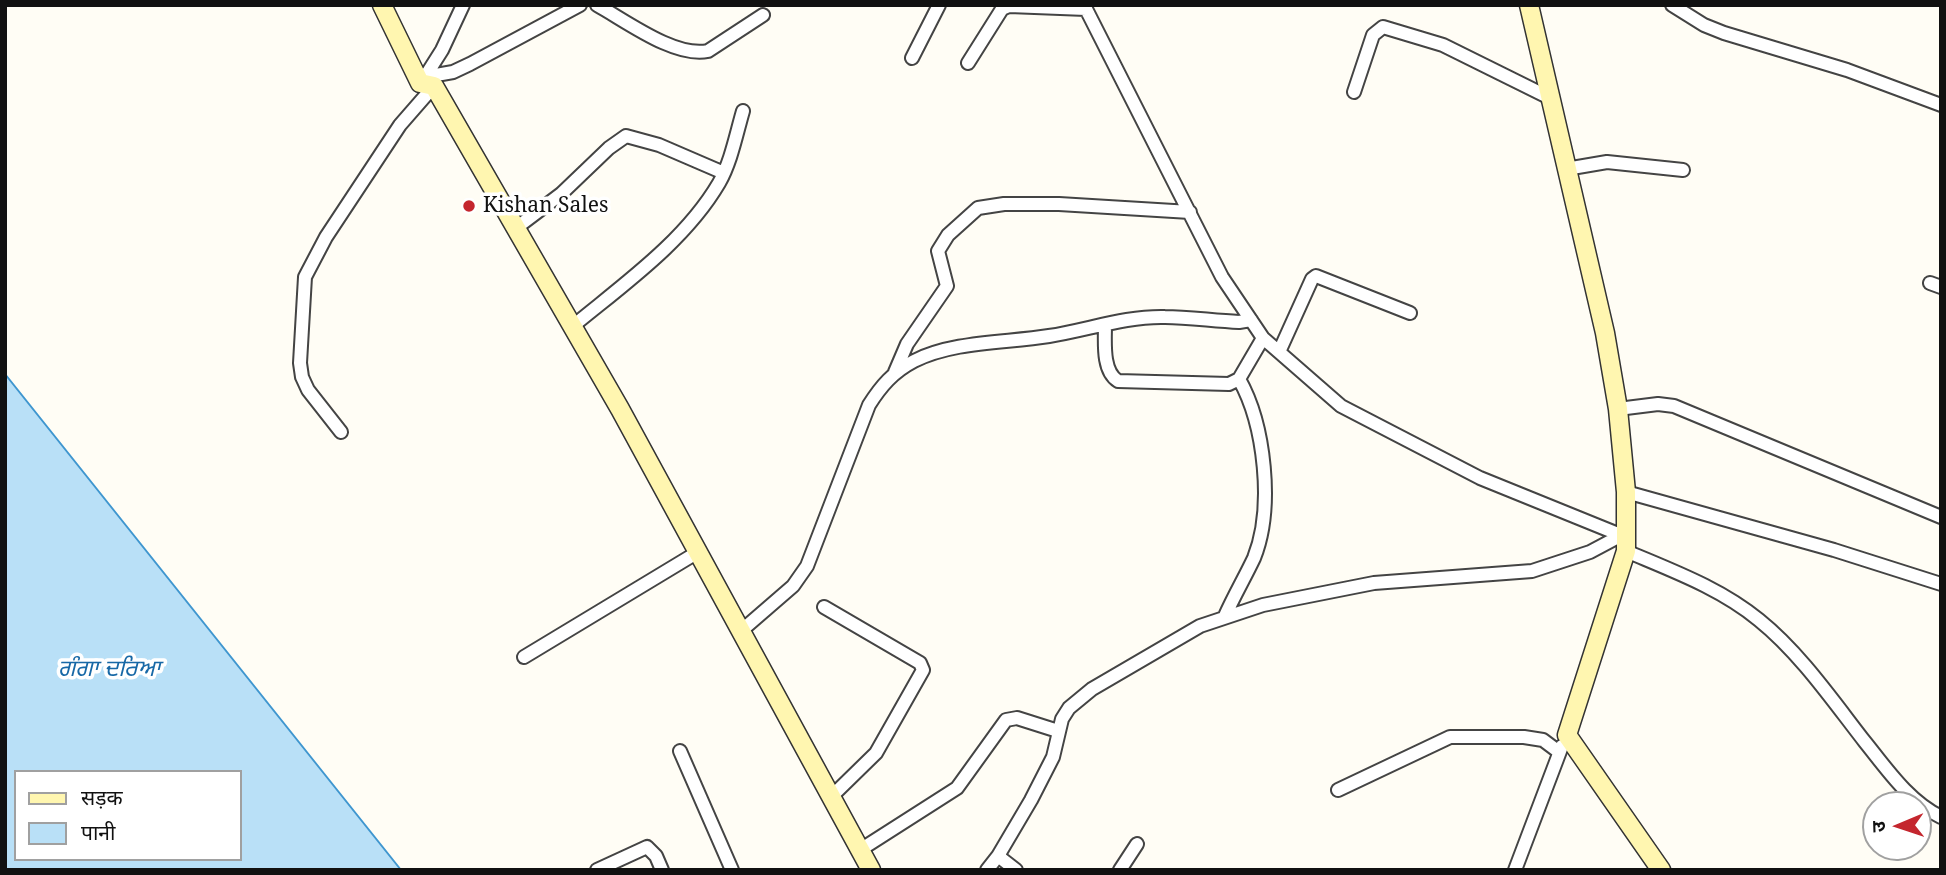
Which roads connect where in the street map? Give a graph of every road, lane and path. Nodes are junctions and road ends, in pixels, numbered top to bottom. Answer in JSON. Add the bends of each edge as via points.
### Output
{"nodes":[{"id":1,"x":382,"y":5,"type":"edge"},
{"id":2,"x":463,"y":5,"type":"edge"},
{"id":3,"x":579,"y":5,"type":"edge"},
{"id":4,"x":597,"y":5,"type":"edge"},
{"id":5,"x":939,"y":5,"type":"edge"},
{"id":6,"x":1529,"y":5,"type":"edge"},
{"id":7,"x":1672,"y":5,"type":"edge"},
{"id":8,"x":1085,"y":7,"type":"edge"},
{"id":9,"x":763,"y":15,"type":"dead end"},
{"id":10,"x":912,"y":58,"type":"dead end"},
{"id":11,"x":968,"y":63,"type":"dead end"},
{"id":12,"x":427,"y":82,"type":"junction"},
{"id":13,"x":1354,"y":92,"type":"dead end"},
{"id":14,"x":1548,"y":97,"type":"junction"},
{"id":15,"x":1941,"y":105,"type":"edge"},
{"id":16,"x":743,"y":111,"type":"dead end"},
{"id":17,"x":1566,"y":169,"type":"junction"},
{"id":18,"x":1684,"y":170,"type":"dead end"},
{"id":19,"x":724,"y":173,"type":"junction"},
{"id":20,"x":1190,"y":212,"type":"junction"},
{"id":21,"x":516,"y":228,"type":"junction"},
{"id":22,"x":1410,"y":313,"type":"dead end"},
{"id":23,"x":1251,"y":320,"type":"junction"},
{"id":24,"x":1105,"y":325,"type":"junction"},
{"id":25,"x":573,"y":326,"type":"junction"},
{"id":26,"x":1263,"y":338,"type":"junction"},
{"id":27,"x":1279,"y":352,"type":"junction"},
{"id":28,"x":895,"y":372,"type":"junction"},
{"id":29,"x":1239,"y":379,"type":"junction"},
{"id":30,"x":1618,"y":409,"type":"junction"},
{"id":31,"x":341,"y":432,"type":"dead end"},
{"id":32,"x":1626,"y":492,"type":"junction"},
{"id":33,"x":1941,"y":517,"type":"edge"},
{"id":34,"x":1625,"y":542,"type":"junction"},
{"id":35,"x":698,"y":552,"type":"junction"},
{"id":36,"x":1941,"y":584,"type":"edge"},
{"id":37,"x":824,"y":607,"type":"dead end"},
{"id":38,"x":1224,"y":616,"type":"junction"},
{"id":39,"x":741,"y":631,"type":"junction"},
{"id":40,"x":524,"y":657,"type":"dead end"},
{"id":41,"x":1058,"y":730,"type":"junction"},
{"id":42,"x":1567,"y":735,"type":"junction"},
{"id":43,"x":680,"y":751,"type":"dead end"},
{"id":44,"x":1559,"y":752,"type":"junction"},
{"id":45,"x":1338,"y":790,"type":"dead end"},
{"id":46,"x":831,"y":797,"type":"junction"},
{"id":47,"x":1941,"y":817,"type":"edge"},
{"id":48,"x":1137,"y":844,"type":"dead end"},
{"id":49,"x":860,"y":850,"type":"junction"},
{"id":50,"x":998,"y":856,"type":"junction"},
{"id":51,"x":597,"y":870,"type":"edge"},
{"id":52,"x":662,"y":870,"type":"edge"},
{"id":53,"x":732,"y":870,"type":"edge"},
{"id":54,"x":871,"y":870,"type":"edge"},
{"id":55,"x":987,"y":870,"type":"edge"},
{"id":56,"x":1016,"y":870,"type":"edge"},
{"id":57,"x":1120,"y":870,"type":"edge"},
{"id":58,"x":1515,"y":870,"type":"edge"},
{"id":59,"x":1661,"y":870,"type":"edge"}],
"edges":[{"from":1,"to":12,"type":"main road"},
{"from":2,"to":12,"type":"street"},
{"from":3,"to":12,"type":"street"},
{"from":4,"to":9,"type":"street","via":[[663,41],[697,53],[708,51]]},
{"from":5,"to":10,"type":"street"},
{"from":6,"to":14,"type":"main road"},
{"from":7,"to":15,"type":"street","via":[[1724,33],[1847,70]]},
{"from":8,"to":11,"type":"street","via":[[1002,9]]},
{"from":8,"to":20,"type":"street"},
{"from":12,"to":21,"type":"main road"},
{"from":12,"to":31,"type":"street","via":[[304,277],[302,377]]},
{"from":13,"to":14,"type":"street","via":[[1373,36],[1383,27],[1443,45]]},
{"from":14,"to":17,"type":"main road"},
{"from":16,"to":19,"type":"street"},
{"from":17,"to":18,"type":"street","via":[[1607,162]]},
{"from":17,"to":30,"type":"main road"},
{"from":19,"to":21,"type":"street","via":[[626,136]]},
{"from":19,"to":25,"type":"street","via":[[680,233]]},
{"from":20,"to":23,"type":"street"},
{"from":20,"to":28,"type":"street","via":[[1059,204],[978,208],[942,243],[938,258],[947,286],[907,344]]},
{"from":21,"to":25,"type":"main road"},
{"from":22,"to":27,"type":"street","via":[[1316,276]]},
{"from":23,"to":24,"type":"street","via":[[1164,317]]},
{"from":23,"to":26,"type":"street"},
{"from":24,"to":28,"type":"street","via":[[955,349],[916,360]]},
{"from":24,"to":29,"type":"street","via":[[1107,363],[1118,381],[1218,385]]},
{"from":25,"to":35,"type":"main road"},
{"from":26,"to":27,"type":"street"},
{"from":26,"to":29,"type":"street"},
{"from":27,"to":34,"type":"street","via":[[1341,406],[1408,443]]},
{"from":28,"to":39,"type":"street","via":[[869,405],[807,566],[793,586]]},
{"from":29,"to":38,"type":"street","via":[[1256,423],[1265,506],[1254,556]]},
{"from":30,"to":32,"type":"main road"},
{"from":30,"to":33,"type":"street","via":[[1658,404],[1674,407]]},
{"from":32,"to":34,"type":"main road"},
{"from":32,"to":36,"type":"street"},
{"from":34,"to":38,"type":"street","via":[[1532,571],[1374,583]]},
{"from":34,"to":42,"type":"main road"},
{"from":34,"to":47,"type":"street","via":[[1707,585],[1760,621],[1805,667],[1892,776]]},
{"from":35,"to":39,"type":"main road"},
{"from":35,"to":40,"type":"street"},
{"from":37,"to":46,"type":"street","via":[[920,663],[923,670],[876,752]]},
{"from":38,"to":41,"type":"street","via":[[1166,644],[1092,689],[1069,708]]},
{"from":39,"to":46,"type":"main road"},
{"from":41,"to":49,"type":"street","via":[[1017,718],[1006,720],[957,788]]},
{"from":41,"to":50,"type":"street","via":[[1053,757]]},
{"from":42,"to":44,"type":"street"},
{"from":42,"to":59,"type":"main road"},
{"from":43,"to":53,"type":"street"},
{"from":44,"to":45,"type":"street","via":[[1542,740],[1524,737],[1450,737]]},
{"from":44,"to":58,"type":"street"},
{"from":46,"to":49,"type":"main road"},
{"from":48,"to":57,"type":"street"},
{"from":49,"to":54,"type":"main road"},
{"from":50,"to":55,"type":"street"},
{"from":50,"to":56,"type":"street"},
{"from":51,"to":52,"type":"street","via":[[647,847]]}]}
